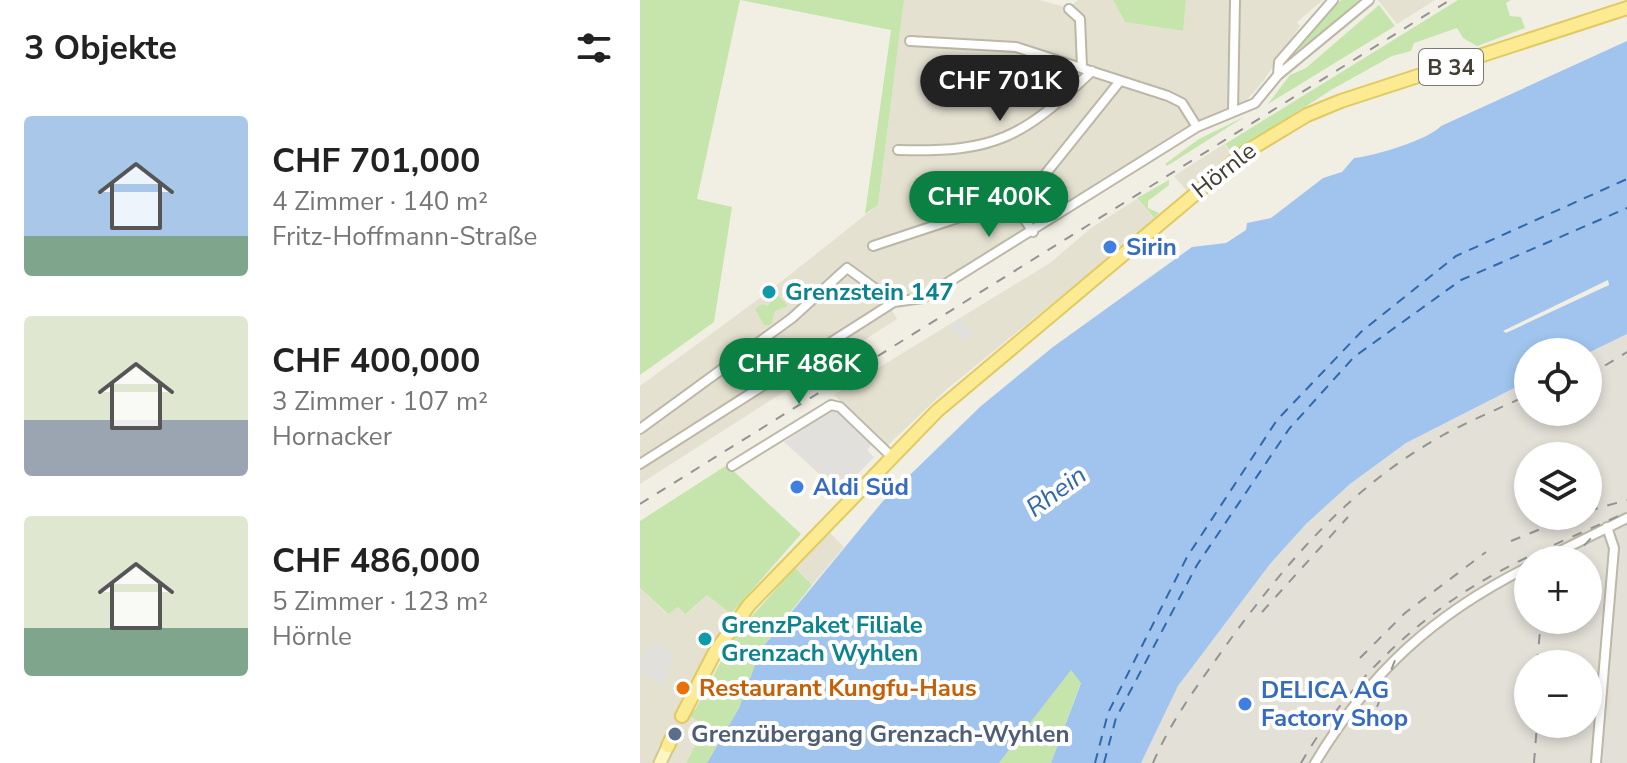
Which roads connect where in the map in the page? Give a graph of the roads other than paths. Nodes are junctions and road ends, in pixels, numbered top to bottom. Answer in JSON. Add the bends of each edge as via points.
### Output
{"nodes":[{"id":1,"x":1235,"y":0,"type":"edge"},
{"id":2,"x":1333,"y":0,"type":"edge"},
{"id":3,"x":1369,"y":0,"type":"edge"},
{"id":4,"x":1626,"y":7,"type":"edge"},
{"id":5,"x":1069,"y":9,"type":"dead end"},
{"id":6,"x":910,"y":41,"type":"dead end"},
{"id":7,"x":1087,"y":69,"type":"junction"},
{"id":8,"x":1278,"y":75,"type":"junction"},
{"id":9,"x":1120,"y":81,"type":"junction"},
{"id":10,"x":1233,"y":112,"type":"junction"},
{"id":11,"x":1197,"y":127,"type":"junction"},
{"id":12,"x":898,"y":150,"type":"dead end"},
{"id":13,"x":1012,"y":200,"type":"junction"},
{"id":14,"x":1033,"y":232,"type":"junction"},
{"id":15,"x":873,"y":246,"type":"dead end"},
{"id":16,"x":894,"y":302,"type":"junction"},
{"id":17,"x":640,"y":429,"type":"edge"},
{"id":18,"x":891,"y":456,"type":"junction"},
{"id":19,"x":640,"y":464,"type":"edge"},
{"id":20,"x":732,"y":466,"type":"dead end"},
{"id":21,"x":1627,"y":518,"type":"edge"},
{"id":22,"x":1607,"y":527,"type":"junction"},
{"id":23,"x":1570,"y":546,"type":"edge"},
{"id":24,"x":1514,"y":574,"type":"edge"},
{"id":25,"x":682,"y":716,"type":"dead end"},
{"id":26,"x":674,"y":733,"type":"dead end"},
{"id":27,"x":668,"y":746,"type":"joint"},
{"id":28,"x":660,"y":763,"type":"edge"},
{"id":29,"x":1315,"y":763,"type":"edge"},
{"id":30,"x":1596,"y":763,"type":"edge"}],
"edges":[{"from":1,"to":10,"type":"street"},
{"from":2,"to":8,"type":"street","via":[[1279,62]]},
{"from":3,"to":8,"type":"street"},
{"from":4,"to":18,"type":"main road","name":"Hörnle","number":"B 34","via":[[1341,101],[1266,137]]},
{"from":5,"to":7,"type":"street","via":[[1080,19]]},
{"from":6,"to":7,"type":"street","via":[[1016,47]]},
{"from":7,"to":9,"type":"street"},
{"from":7,"to":12,"type":"street","via":[[1032,125],[998,142]]},
{"from":8,"to":10,"type":"street","via":[[1255,103]]},
{"from":9,"to":11,"type":"street","via":[[1182,103]]},
{"from":9,"to":13,"type":"street","via":[[1038,184]]},
{"from":10,"to":11,"type":"street"},
{"from":11,"to":14,"type":"street"},
{"from":13,"to":14,"type":"street"},
{"from":13,"to":15,"type":"street"},
{"from":14,"to":16,"type":"street","via":[[923,298]]},
{"from":16,"to":17,"type":"street","via":[[847,268],[792,318]]},
{"from":16,"to":19,"type":"street"},
{"from":18,"to":20,"type":"street","via":[[840,407],[831,405]]},
{"from":18,"to":25,"type":"main road","name":"Hörnle","number":"B 34","via":[[749,605],[715,652]]},
{"from":21,"to":22,"type":"street"},
{"from":22,"to":23,"type":"street"},
{"from":22,"to":30,"type":"street","via":[[1614,548]]},
{"from":24,"to":29,"type":"street","via":[[1463,601],[1417,637],[1361,697]]},
{"from":26,"to":27,"type":"main road"},
{"from":27,"to":28,"type":"main road"}]}
